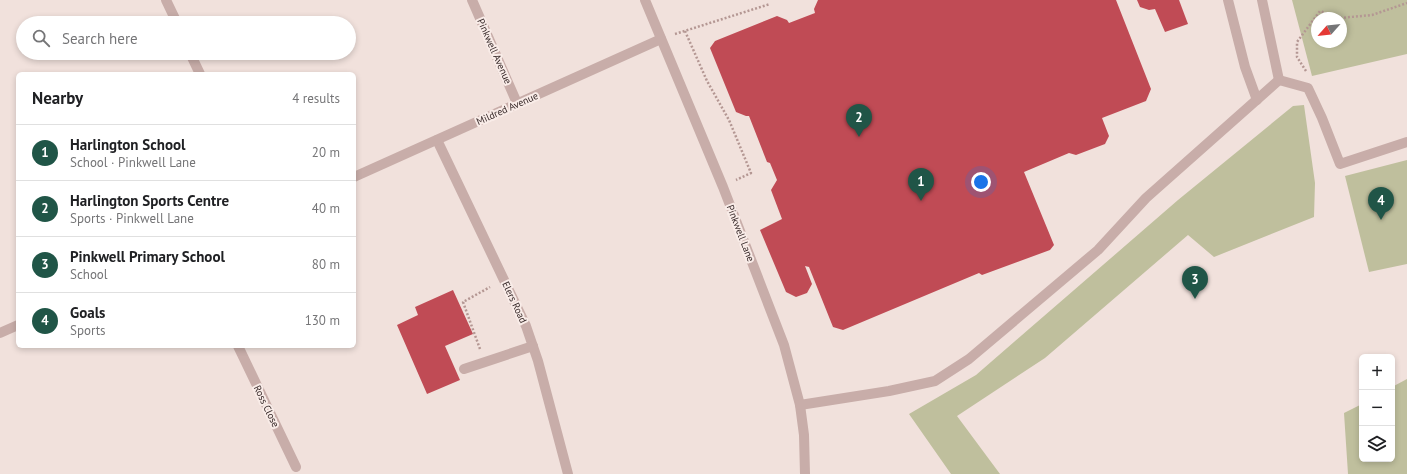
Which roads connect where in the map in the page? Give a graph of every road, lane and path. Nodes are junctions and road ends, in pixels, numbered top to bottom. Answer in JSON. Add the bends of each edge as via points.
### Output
{"nodes":[{"id":1,"x":166,"y":0,"type":"edge"},
{"id":2,"x":472,"y":0,"type":"edge"},
{"id":3,"x":645,"y":0,"type":"edge"},
{"id":4,"x":1228,"y":0,"type":"edge"},
{"id":5,"x":1262,"y":0,"type":"edge"},
{"id":6,"x":1407,"y":2,"type":"edge"},
{"id":7,"x":770,"y":4,"type":"dead end"},
{"id":8,"x":174,"y":16,"type":"edge"},
{"id":9,"x":1347,"y":18,"type":"edge"},
{"id":10,"x":1311,"y":23,"type":"edge"},
{"id":11,"x":684,"y":31,"type":"junction"},
{"id":12,"x":661,"y":39,"type":"junction"},
{"id":13,"x":193,"y":60,"type":"edge"},
{"id":14,"x":199,"y":72,"type":"edge"},
{"id":15,"x":1279,"y":80,"type":"junction"},
{"id":16,"x":1308,"y":88,"type":"junction"},
{"id":17,"x":1257,"y":100,"type":"junction"},
{"id":18,"x":517,"y":103,"type":"junction"},
{"id":19,"x":438,"y":140,"type":"junction"},
{"id":20,"x":1407,"y":142,"type":"edge"},
{"id":21,"x":356,"y":176,"type":"edge"},
{"id":22,"x":723,"y":187,"type":"junction"},
{"id":23,"x":504,"y":280,"type":"junction"},
{"id":24,"x":16,"y":326,"type":"edge"},
{"id":25,"x":0,"y":333,"type":"edge"},
{"id":26,"x":533,"y":346,"type":"junction"},
{"id":27,"x":239,"y":348,"type":"edge"},
{"id":28,"x":485,"y":362,"type":"junction"},
{"id":29,"x":464,"y":369,"type":"dead end"},
{"id":30,"x":800,"y":405,"type":"junction"},
{"id":31,"x":296,"y":467,"type":"dead end"},
{"id":32,"x":568,"y":474,"type":"edge"},
{"id":33,"x":805,"y":474,"type":"edge"}],
"edges":[{"from":1,"to":8,"type":"street"},
{"from":2,"to":18,"type":"street","name":"Pinkwell Avenue"},
{"from":3,"to":12,"type":"street","name":"Pinkwell Lane"},
{"from":4,"to":17,"type":"street","via":[[1245,67]]},
{"from":5,"to":15,"type":"street"},
{"from":6,"to":9,"type":"path","via":[[1372,16]]},
{"from":7,"to":11,"type":"path"},
{"from":10,"to":16,"type":"path","via":[[1297,42],[1297,57],[1306,71]]},
{"from":11,"to":12,"type":"path"},
{"from":11,"to":22,"type":"path","via":[[707,81],[729,120],[751,173]]},
{"from":12,"to":18,"type":"street","name":"Mildred Avenue"},
{"from":12,"to":22,"type":"street","name":"Pinkwell Lane"},
{"from":13,"to":14,"type":"street"},
{"from":15,"to":16,"type":"street"},
{"from":15,"to":17,"type":"street"},
{"from":16,"to":20,"type":"street","via":[[1340,164]]},
{"from":17,"to":30,"type":"street","via":[[1146,198],[1098,250],[969,359],[935,381]]},
{"from":18,"to":19,"type":"street","name":"Mildred Avenue"},
{"from":19,"to":21,"type":"street","name":"Mildred Avenue"},
{"from":19,"to":23,"type":"street","name":"Elers Road"},
{"from":22,"to":30,"type":"street","name":"Pinkwell Lane","via":[[784,345]]},
{"from":23,"to":26,"type":"street","name":"Elers Road"},
{"from":23,"to":28,"type":"path","via":[[463,302]]},
{"from":24,"to":25,"type":"street"},
{"from":26,"to":28,"type":"street"},
{"from":26,"to":32,"type":"street","name":"Elers Road"},
{"from":27,"to":31,"type":"street","name":"Ross Close"},
{"from":28,"to":29,"type":"street"},
{"from":30,"to":33,"type":"street","name":"Pinkwell Lane"}]}
